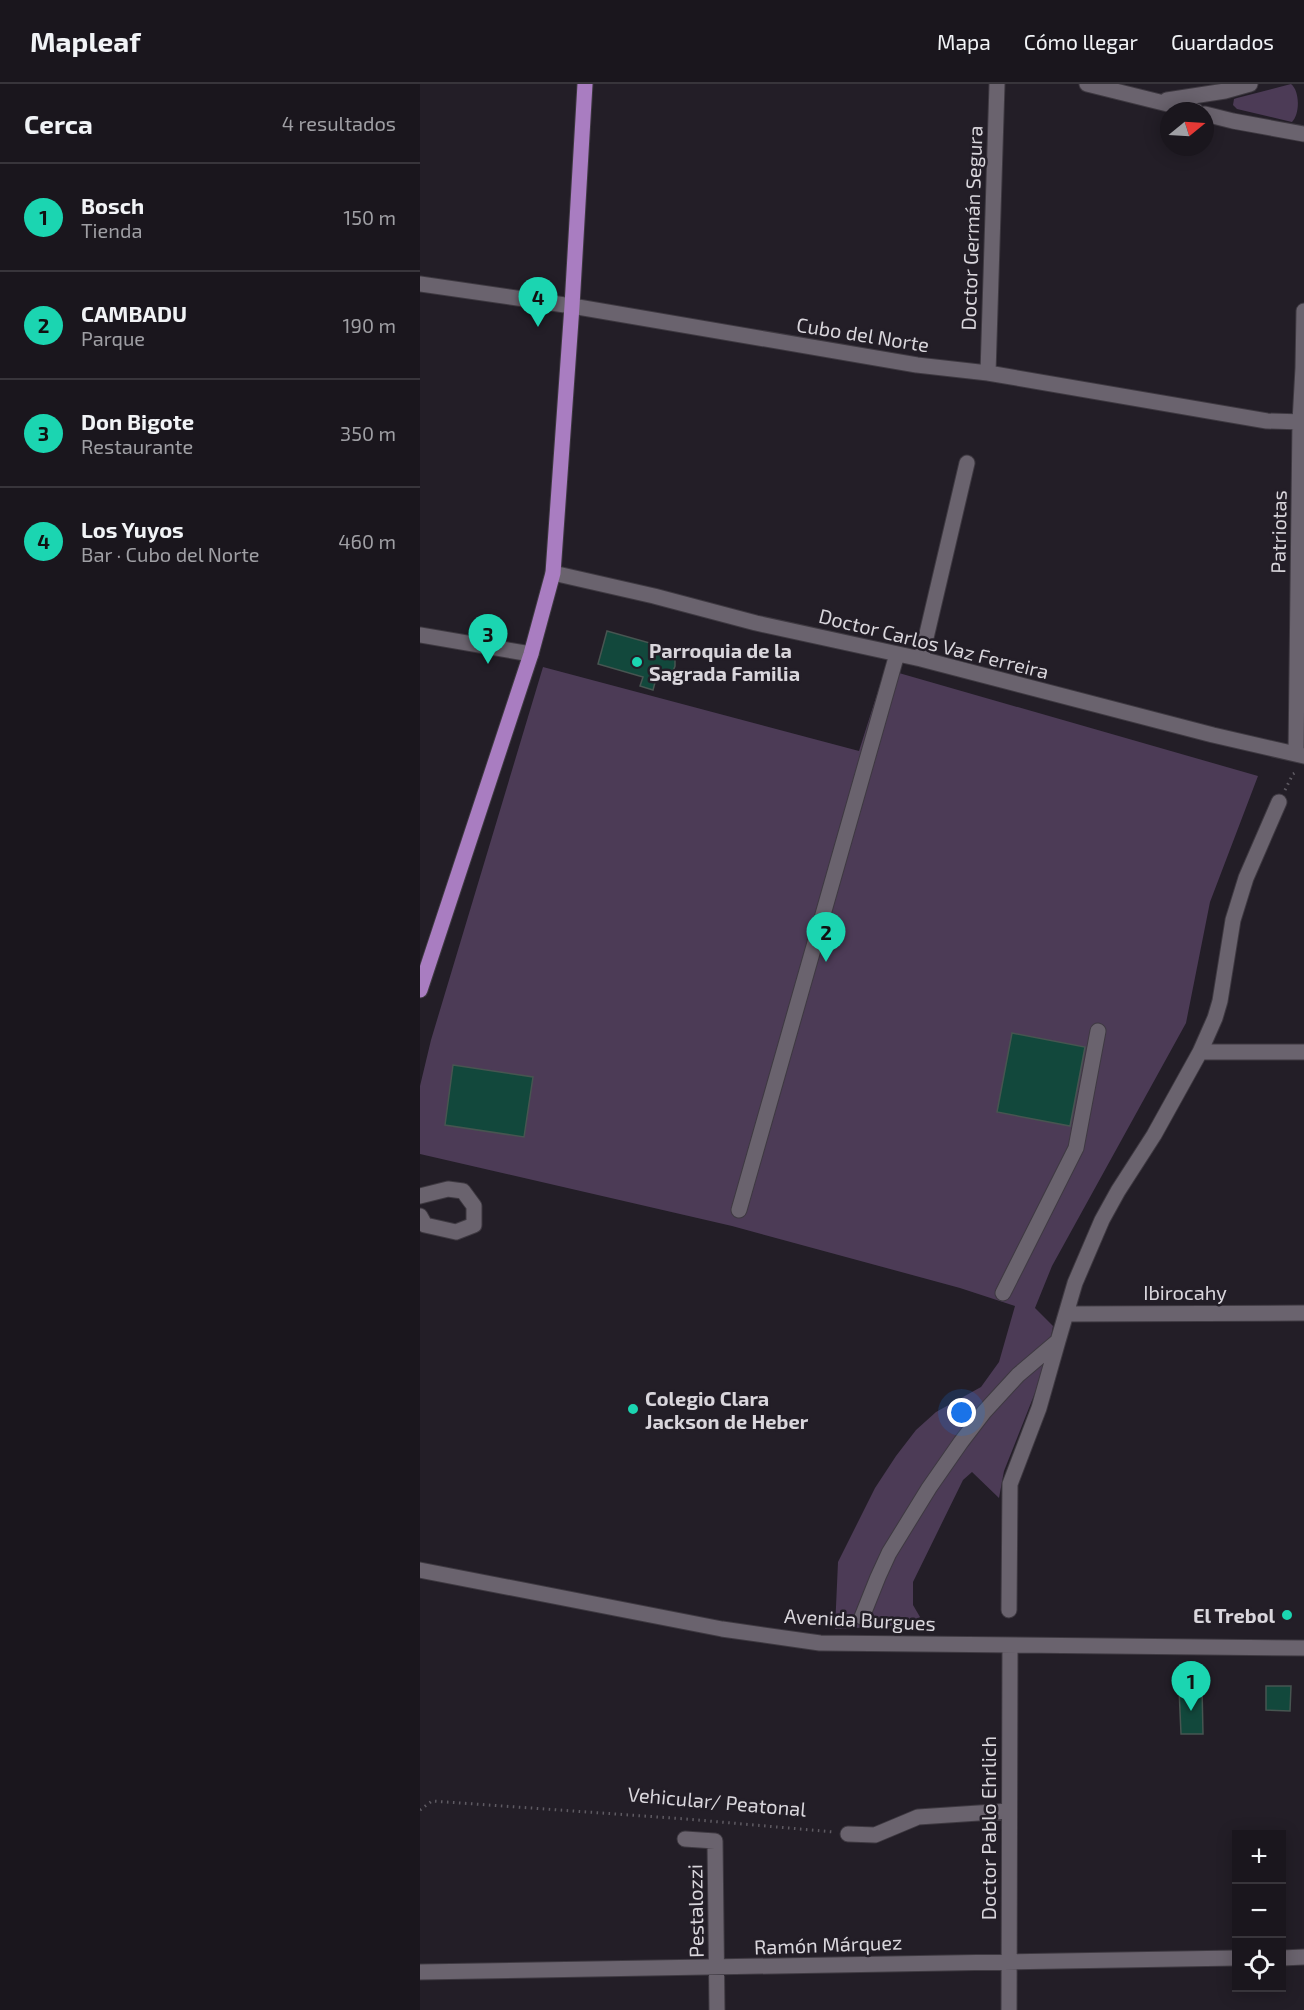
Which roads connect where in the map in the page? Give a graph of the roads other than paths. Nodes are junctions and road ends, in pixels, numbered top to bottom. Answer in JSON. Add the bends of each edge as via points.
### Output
{"nodes":[{"id":1,"x":585,"y":84,"type":"edge"},
{"id":2,"x":997,"y":84,"type":"edge"},
{"id":3,"x":1088,"y":84,"type":"edge"},
{"id":4,"x":1250,"y":84,"type":"edge"},
{"id":5,"x":1159,"y":101,"type":"junction"},
{"id":6,"x":1163,"y":102,"type":"edge"},
{"id":7,"x":1214,"y":116,"type":"edge"},
{"id":8,"x":1304,"y":134,"type":"edge"},
{"id":9,"x":420,"y":284,"type":"edge"},
{"id":10,"x":572,"y":306,"type":"junction"},
{"id":11,"x":1304,"y":311,"type":"edge"},
{"id":12,"x":1304,"y":368,"type":"edge"},
{"id":13,"x":988,"y":373,"type":"junction"},
{"id":14,"x":1302,"y":422,"type":"edge"},
{"id":15,"x":967,"y":464,"type":"dead end"},
{"id":16,"x":553,"y":573,"type":"junction"},
{"id":17,"x":420,"y":635,"type":"edge"},
{"id":18,"x":531,"y":654,"type":"junction"},
{"id":19,"x":897,"y":654,"type":"junction"},
{"id":20,"x":921,"y":659,"type":"junction"},
{"id":21,"x":1301,"y":759,"type":"edge"},
{"id":22,"x":1279,"y":802,"type":"road end"},
{"id":23,"x":420,"y":990,"type":"edge"},
{"id":24,"x":1098,"y":1031,"type":"dead end"},
{"id":25,"x":1200,"y":1052,"type":"junction"},
{"id":26,"x":1304,"y":1052,"type":"edge"},
{"id":27,"x":420,"y":1196,"type":"edge"},
{"id":28,"x":739,"y":1210,"type":"dead end"},
{"id":29,"x":422,"y":1224,"type":"edge"},
{"id":30,"x":1003,"y":1293,"type":"dead end"},
{"id":31,"x":1304,"y":1313,"type":"edge"},
{"id":32,"x":1066,"y":1314,"type":"junction"},
{"id":33,"x":1058,"y":1341,"type":"junction"},
{"id":34,"x":420,"y":1570,"type":"edge"},
{"id":35,"x":1009,"y":1610,"type":"dead end"},
{"id":36,"x":862,"y":1617,"type":"dead end"},
{"id":37,"x":1010,"y":1646,"type":"junction"},
{"id":38,"x":1304,"y":1648,"type":"edge"},
{"id":39,"x":1009,"y":1812,"type":"junction"},
{"id":40,"x":848,"y":1834,"type":"road end"},
{"id":41,"x":686,"y":1839,"type":"dead end"},
{"id":42,"x":1304,"y":1957,"type":"edge"},
{"id":43,"x":1232,"y":1958,"type":"edge"},
{"id":44,"x":1286,"y":1958,"type":"edge"},
{"id":45,"x":1010,"y":1960,"type":"junction"},
{"id":46,"x":716,"y":1968,"type":"junction"},
{"id":47,"x":420,"y":1972,"type":"edge"},
{"id":48,"x":717,"y":2010,"type":"edge"},
{"id":49,"x":1009,"y":2010,"type":"edge"}],
"edges":[{"from":1,"to":10,"type":"main road"},
{"from":2,"to":13,"type":"street","name":"Doctor Germán Segura"},
{"from":3,"to":5,"type":"street"},
{"from":4,"to":5,"type":"street"},
{"from":5,"to":6,"type":"street"},
{"from":7,"to":8,"type":"street"},
{"from":9,"to":10,"type":"street","name":"Cubo del Norte"},
{"from":10,"to":13,"type":"street","name":"Cubo del Norte","via":[[917,365]]},
{"from":10,"to":16,"type":"main road"},
{"from":11,"to":12,"type":"street","name":"Patriotas"},
{"from":12,"to":14,"type":"street","name":"Patriotas"},
{"from":13,"to":14,"type":"street","name":"Cubo del Norte","via":[[1267,421]]},
{"from":14,"to":21,"type":"street","name":"Patriotas"},
{"from":15,"to":20,"type":"street"},
{"from":16,"to":18,"type":"main road"},
{"from":16,"to":19,"type":"street","name":"Doctor Carlos Vaz Ferreira"},
{"from":17,"to":18,"type":"street"},
{"from":18,"to":23,"type":"main road"},
{"from":19,"to":20,"type":"street","name":"Doctor Carlos Vaz Ferreira"},
{"from":19,"to":28,"type":"street"},
{"from":20,"to":21,"type":"street","name":"Doctor Carlos Vaz Ferreira"},
{"from":22,"to":25,"type":"street","via":[[1246,878],[1233,920],[1220,1001]]},
{"from":24,"to":30,"type":"street","via":[[1076,1148]]},
{"from":25,"to":26,"type":"street"},
{"from":25,"to":32,"type":"street","via":[[1102,1220]]},
{"from":27,"to":29,"type":"street","via":[[448,1189],[463,1191],[474,1206],[474,1224],[456,1233]]},
{"from":31,"to":32,"type":"street","name":"Ibirocahy"},
{"from":32,"to":33,"type":"street"},
{"from":33,"to":35,"type":"street","via":[[1039,1408],[1010,1484]]},
{"from":33,"to":36,"type":"street","via":[[1018,1376],[961,1442],[889,1553]]},
{"from":34,"to":37,"type":"street","name":"Avenida Burgues","via":[[722,1629],[820,1643]]},
{"from":37,"to":38,"type":"street","name":"Avenida Burgues"},
{"from":37,"to":39,"type":"street","name":"Doctor Pablo Ehrlich"},
{"from":39,"to":40,"type":"street","via":[[918,1817],[875,1835]]},
{"from":39,"to":45,"type":"street","name":"Doctor Pablo Ehrlich"},
{"from":41,"to":46,"type":"street","name":"Pestalozzi","via":[[715,1841]]},
{"from":42,"to":44,"type":"street"},
{"from":43,"to":45,"type":"street","name":"Ramón Márquez"},
{"from":45,"to":46,"type":"street","name":"Ramón Márquez"},
{"from":45,"to":49,"type":"street","name":"Doctor Pablo Ehrlich"},
{"from":46,"to":47,"type":"street","name":"Ramón Márquez"},
{"from":46,"to":48,"type":"street","name":"Pestalozzi"}]}
